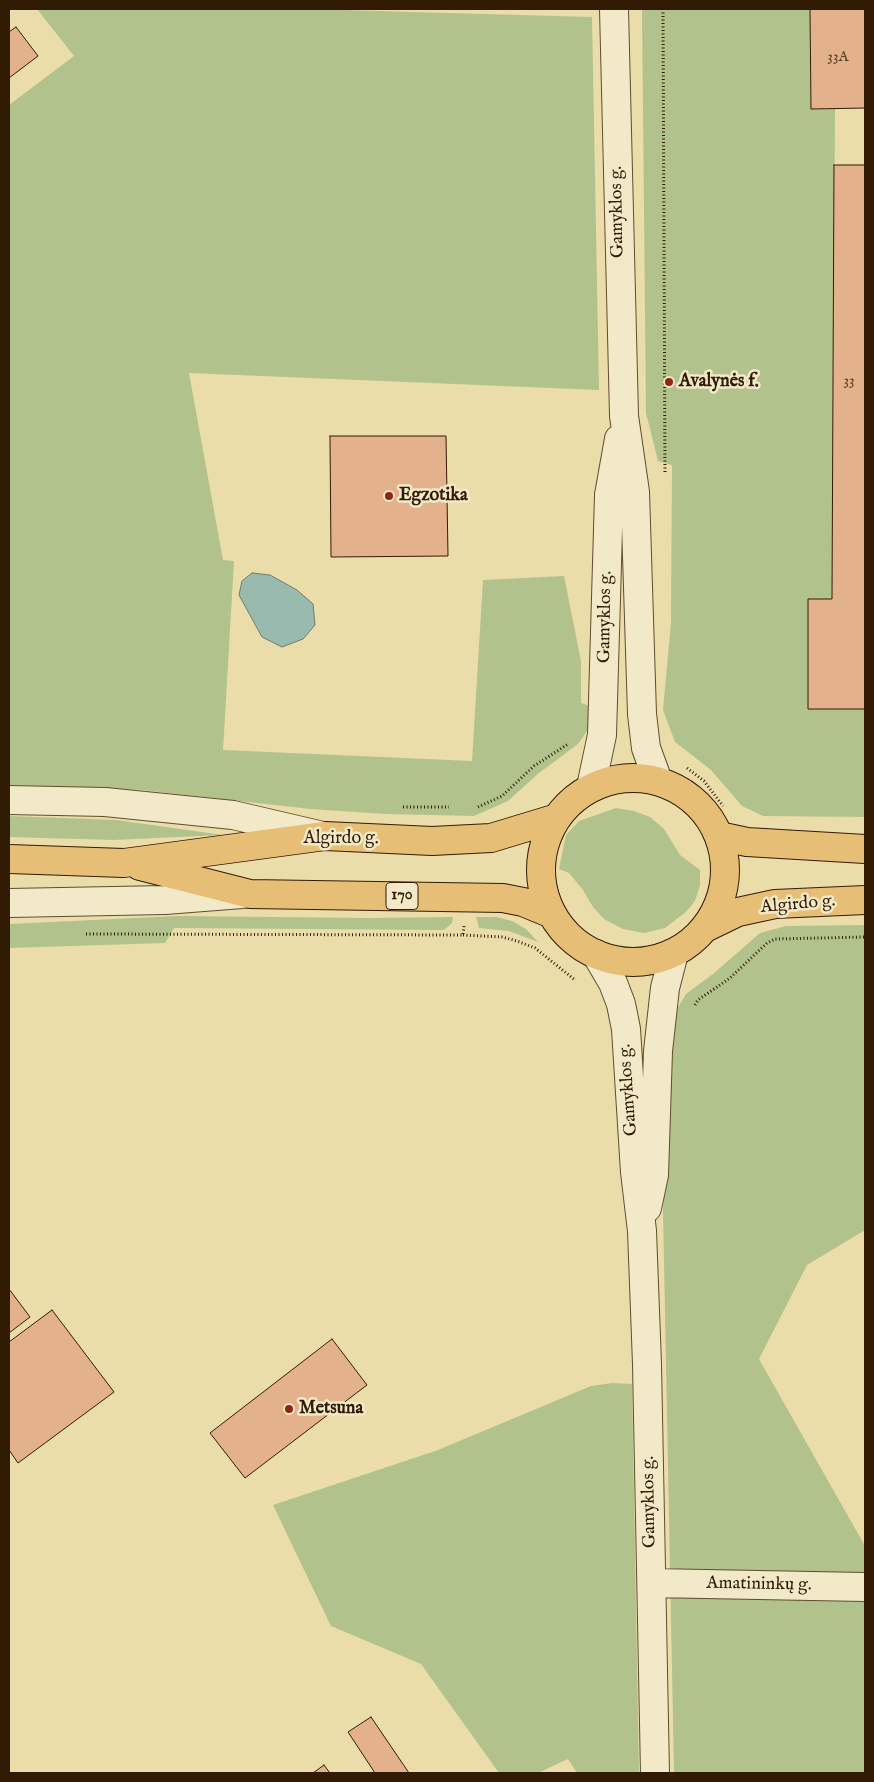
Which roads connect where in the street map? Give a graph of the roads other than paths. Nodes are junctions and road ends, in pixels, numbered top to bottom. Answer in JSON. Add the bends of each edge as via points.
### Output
{"nodes":[{"id":1,"x":614,"y":9,"type":"edge"},
{"id":2,"x":624,"y":416,"type":"junction"},
{"id":3,"x":658,"y":781,"type":"junction"},
{"id":4,"x":591,"y":788,"type":"junction"},
{"id":5,"x":9,"y":800,"type":"edge"},
{"id":6,"x":557,"y":818,"type":"junction"},
{"id":7,"x":324,"y":836,"type":"junction"},
{"id":8,"x":719,"y":836,"type":"junction"},
{"id":9,"x":865,"y":849,"type":"edge"},
{"id":10,"x":9,"y":859,"type":"edge"},
{"id":11,"x":124,"y":863,"type":"junction"},
{"id":12,"x":250,"y":894,"type":"junction"},
{"id":13,"x":865,"y":900,"type":"edge"},
{"id":14,"x":9,"y":903,"type":"edge"},
{"id":15,"x":552,"y":914,"type":"junction"},
{"id":16,"x":705,"y":928,"type":"junction"},
{"id":17,"x":674,"y":953,"type":"junction"},
{"id":18,"x":596,"y":954,"type":"junction"},
{"id":19,"x":642,"y":1231,"type":"junction"},
{"id":20,"x":652,"y":1583,"type":"junction"},
{"id":21,"x":865,"y":1586,"type":"edge"},
{"id":22,"x":655,"y":1773,"type":"edge"}],
"edges":[{"from":1,"to":2,"type":"street","name":"Gamyklos g."},
{"from":2,"to":3,"type":"street","name":"Gamyklos g.","via":[[635,492],[642,714],[646,748]]},
{"from":2,"to":4,"type":"street","name":"Gamyklos g.","via":[[610,494],[602,735]]},
{"from":3,"to":4,"type":"main road","name":"Algirdo g.","via":[[624,778]]},
{"from":3,"to":8,"type":"main road","name":"Algirdo g.","via":[[684,792],[705,812]]},
{"from":4,"to":6,"type":"main road","name":"Algirdo g.","via":[[572,801]]},
{"from":5,"to":7,"type":"street","via":[[105,802],[233,815]]},
{"from":6,"to":7,"type":"main road","name":"Algirdo g.","number":"170","via":[[490,838],[432,841]]},
{"from":6,"to":15,"type":"main road","name":"Algirdo g.","via":[[545,841],[541,865],[543,890]]},
{"from":7,"to":11,"type":"main road","name":"Algirdo g.","number":"170"},
{"from":8,"to":9,"type":"main road","via":[[747,842]]},
{"from":8,"to":16,"type":"main road","name":"Algirdo g.","via":[[725,860],[724,884],[718,907]]},
{"from":10,"to":11,"type":"main road","name":"Algirdo g.","number":"170"},
{"from":11,"to":12,"type":"main road","name":"Algirdo g.","number":"170"},
{"from":12,"to":14,"type":"street"},
{"from":12,"to":15,"type":"main road","name":"Algirdo g.","number":"170","via":[[503,898]]},
{"from":13,"to":16,"type":"main road","name":"Algirdo g.","via":[[775,904],[738,912]]},
{"from":15,"to":18,"type":"main road","name":"Algirdo g.","via":[[578,944]]},
{"from":16,"to":17,"type":"main road","name":"Algirdo g."},
{"from":17,"to":18,"type":"main road","name":"Algirdo g.","via":[[656,960],[636,962]]},
{"from":17,"to":19,"type":"street","name":"Gamyklos g.","via":[[658,1051],[654,1175]]},
{"from":18,"to":19,"type":"street","name":"Gamyklos g.","via":[[613,983],[626,1029],[634,1172]]},
{"from":19,"to":20,"type":"street","name":"Gamyklos g."},
{"from":20,"to":21,"type":"street","name":"Amatininkų g."},
{"from":20,"to":22,"type":"street","name":"Gamyklos g."}]}
